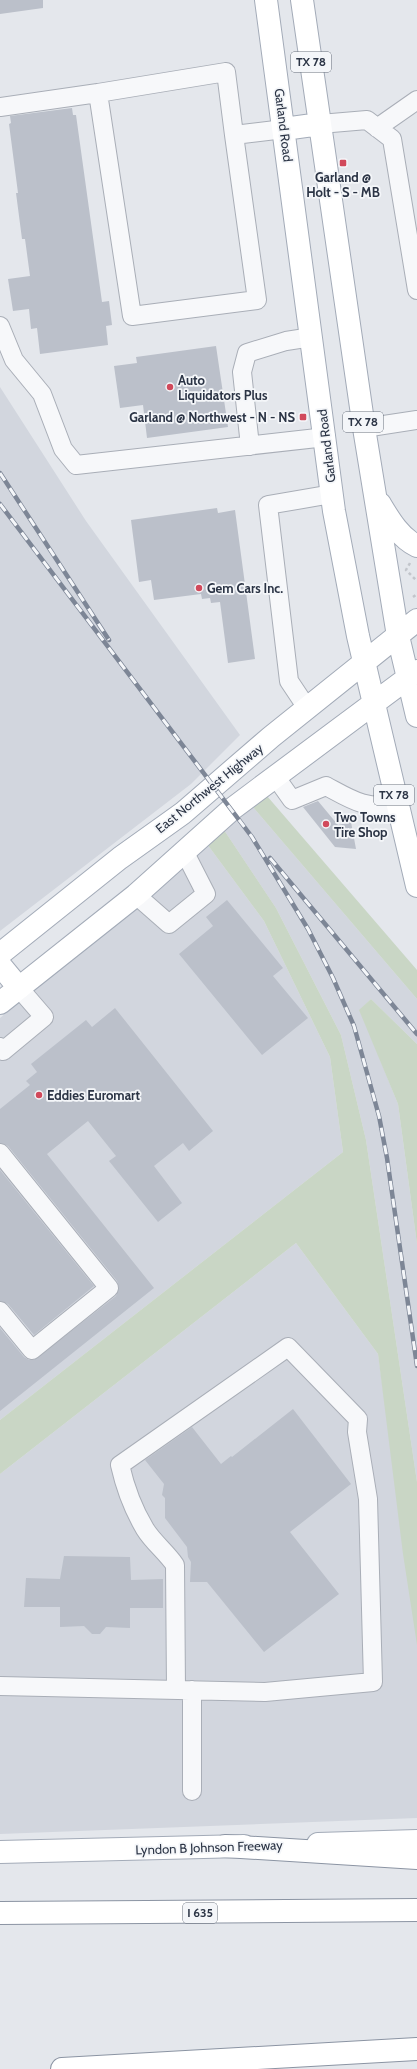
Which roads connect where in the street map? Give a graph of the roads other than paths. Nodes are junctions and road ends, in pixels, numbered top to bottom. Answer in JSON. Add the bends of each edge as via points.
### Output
{"nodes":[{"id":1,"x":266,"y":0,"type":"edge"},
{"id":2,"x":302,"y":0,"type":"edge"},
{"id":3,"x":98,"y":93,"type":"junction"},
{"id":4,"x":417,"y":100,"type":"edge"},
{"id":5,"x":0,"y":107,"type":"edge"},
{"id":6,"x":320,"y":124,"type":"junction"},
{"id":7,"x":377,"y":128,"type":"junction"},
{"id":8,"x":284,"y":129,"type":"junction"},
{"id":9,"x":234,"y":135,"type":"junction"},
{"id":10,"x":417,"y":290,"type":"edge"},
{"id":11,"x":0,"y":326,"type":"edge"},
{"id":12,"x":312,"y":337,"type":"junction"},
{"id":13,"x":417,"y":420,"type":"edge"},
{"id":14,"x":364,"y":428,"type":"junction"},
{"id":15,"x":326,"y":437,"type":"junction"},
{"id":16,"x":250,"y":446,"type":"junction"},
{"id":17,"x":332,"y":494,"type":"junction"},
{"id":18,"x":376,"y":497,"type":"junction"},
{"id":19,"x":414,"y":552,"type":"edge"},
{"id":20,"x":417,"y":620,"type":"edge"},
{"id":21,"x":398,"y":636,"type":"junction"},
{"id":22,"x":364,"y":662,"type":"junction"},
{"id":23,"x":412,"y":675,"type":"edge"},
{"id":24,"x":373,"y":703,"type":"junction"},
{"id":25,"x":307,"y":708,"type":"junction"},
{"id":26,"x":417,"y":716,"type":"edge"},
{"id":27,"x":275,"y":776,"type":"junction"},
{"id":28,"x":396,"y":804,"type":"junction"},
{"id":29,"x":184,"y":851,"type":"junction"},
{"id":30,"x":417,"y":886,"type":"edge"},
{"id":31,"x":136,"y":895,"type":"junction"},
{"id":32,"x":0,"y":954,"type":"edge"},
{"id":33,"x":0,"y":965,"type":"edge"},
{"id":34,"x":19,"y":988,"type":"junction"},
{"id":35,"x":0,"y":1003,"type":"edge"},
{"id":36,"x":0,"y":1047,"type":"edge"},
{"id":37,"x":0,"y":1153,"type":"edge"},
{"id":38,"x":0,"y":1311,"type":"edge"},
{"id":39,"x":0,"y":1686,"type":"edge"},
{"id":40,"x":184,"y":1690,"type":"junction"},
{"id":41,"x":192,"y":1791,"type":"dead end"},
{"id":42,"x":417,"y":1841,"type":"edge"},
{"id":43,"x":225,"y":1846,"type":"junction"},
{"id":44,"x":0,"y":1852,"type":"edge"},
{"id":45,"x":407,"y":1858,"type":"edge"},
{"id":46,"x":408,"y":1911,"type":"edge"},
{"id":47,"x":1,"y":1913,"type":"edge"},
{"id":48,"x":417,"y":2049,"type":"edge"},
{"id":49,"x":62,"y":2069,"type":"edge"}],
"edges":[{"from":1,"to":8,"type":"main road","name":"Garland Road","number":"TX 78"},
{"from":2,"to":6,"type":"main road","number":"TX 78"},
{"from":3,"to":5,"type":"lane"},
{"from":3,"to":9,"type":"lane","via":[[226,72]]},
{"from":3,"to":9,"type":"lane","via":[[132,316],[257,300]]},
{"from":4,"to":7,"type":"lane"},
{"from":6,"to":7,"type":"lane","via":[[367,120]]},
{"from":6,"to":8,"type":"main road"},
{"from":6,"to":14,"type":"main road","number":"TX 78"},
{"from":7,"to":10,"type":"lane","via":[[392,139]]},
{"from":8,"to":9,"type":"lane"},
{"from":8,"to":12,"type":"main road","name":"Garland Road","number":"TX 78"},
{"from":11,"to":16,"type":"lane","via":[[14,360],[42,394],[63,449],[76,465]]},
{"from":12,"to":15,"type":"main road","name":"Garland Road","number":"TX 78"},
{"from":12,"to":16,"type":"lane","via":[[286,341],[247,353],[242,372]]},
{"from":13,"to":14,"type":"lane"},
{"from":14,"to":18,"type":"main road","number":"TX 78"},
{"from":15,"to":16,"type":"lane"},
{"from":15,"to":17,"type":"main road","name":"Garland Road","number":"TX 78"},
{"from":17,"to":22,"type":"main road","name":"Garland Road","number":"TX 78"},
{"from":17,"to":25,"type":"lane","via":[[268,505],[288,681]]},
{"from":18,"to":19,"type":"main road"},
{"from":18,"to":21,"type":"main road","number":"TX 78"},
{"from":20,"to":21,"type":"main road","name":"East Northwest Highway"},
{"from":21,"to":22,"type":"main road","name":"East Northwest Highway"},
{"from":21,"to":23,"type":"main road","number":"TX 78"},
{"from":22,"to":24,"type":"main road","name":"Garland Road","number":"TX 78"},
{"from":22,"to":25,"type":"main road","name":"East Northwest Highway"},
{"from":23,"to":24,"type":"main road"},
{"from":23,"to":26,"type":"main road","number":"TX 78"},
{"from":24,"to":27,"type":"main road"},
{"from":24,"to":28,"type":"main road","name":"Garland Road","number":"TX 78"},
{"from":25,"to":32,"type":"main road","name":"East Northwest Highway","via":[[183,813],[120,858]]},
{"from":27,"to":28,"type":"lane","via":[[292,800],[326,786],[357,802],[380,807]]},
{"from":27,"to":29,"type":"main road"},
{"from":28,"to":30,"type":"main road","name":"Garland Road","number":"TX 78"},
{"from":29,"to":31,"type":"main road"},
{"from":29,"to":31,"type":"lane","via":[[206,894],[169,924]]},
{"from":31,"to":34,"type":"main road"},
{"from":33,"to":34,"type":"main road"},
{"from":34,"to":35,"type":"main road"},
{"from":34,"to":36,"type":"lane","via":[[44,1017],[3,1050]]},
{"from":37,"to":38,"type":"lane","via":[[109,1288],[32,1350]]},
{"from":39,"to":40,"type":"lane"},
{"from":40,"to":40,"type":"lane","via":[[175,1565],[145,1530],[126,1488],[120,1465],[288,1347],[358,1419],[357,1432],[368,1499],[373,1682],[265,1692]]},
{"from":40,"to":41,"type":"lane"},
{"from":42,"to":43,"type":"main road","name":"Lyndon B Johnson Freeway"},
{"from":43,"to":44,"type":"main road","name":"Lyndon B Johnson Freeway"},
{"from":43,"to":45,"type":"main road"},
{"from":46,"to":47,"type":"main road","number":"I 635"},
{"from":48,"to":49,"type":"main road"}]}
